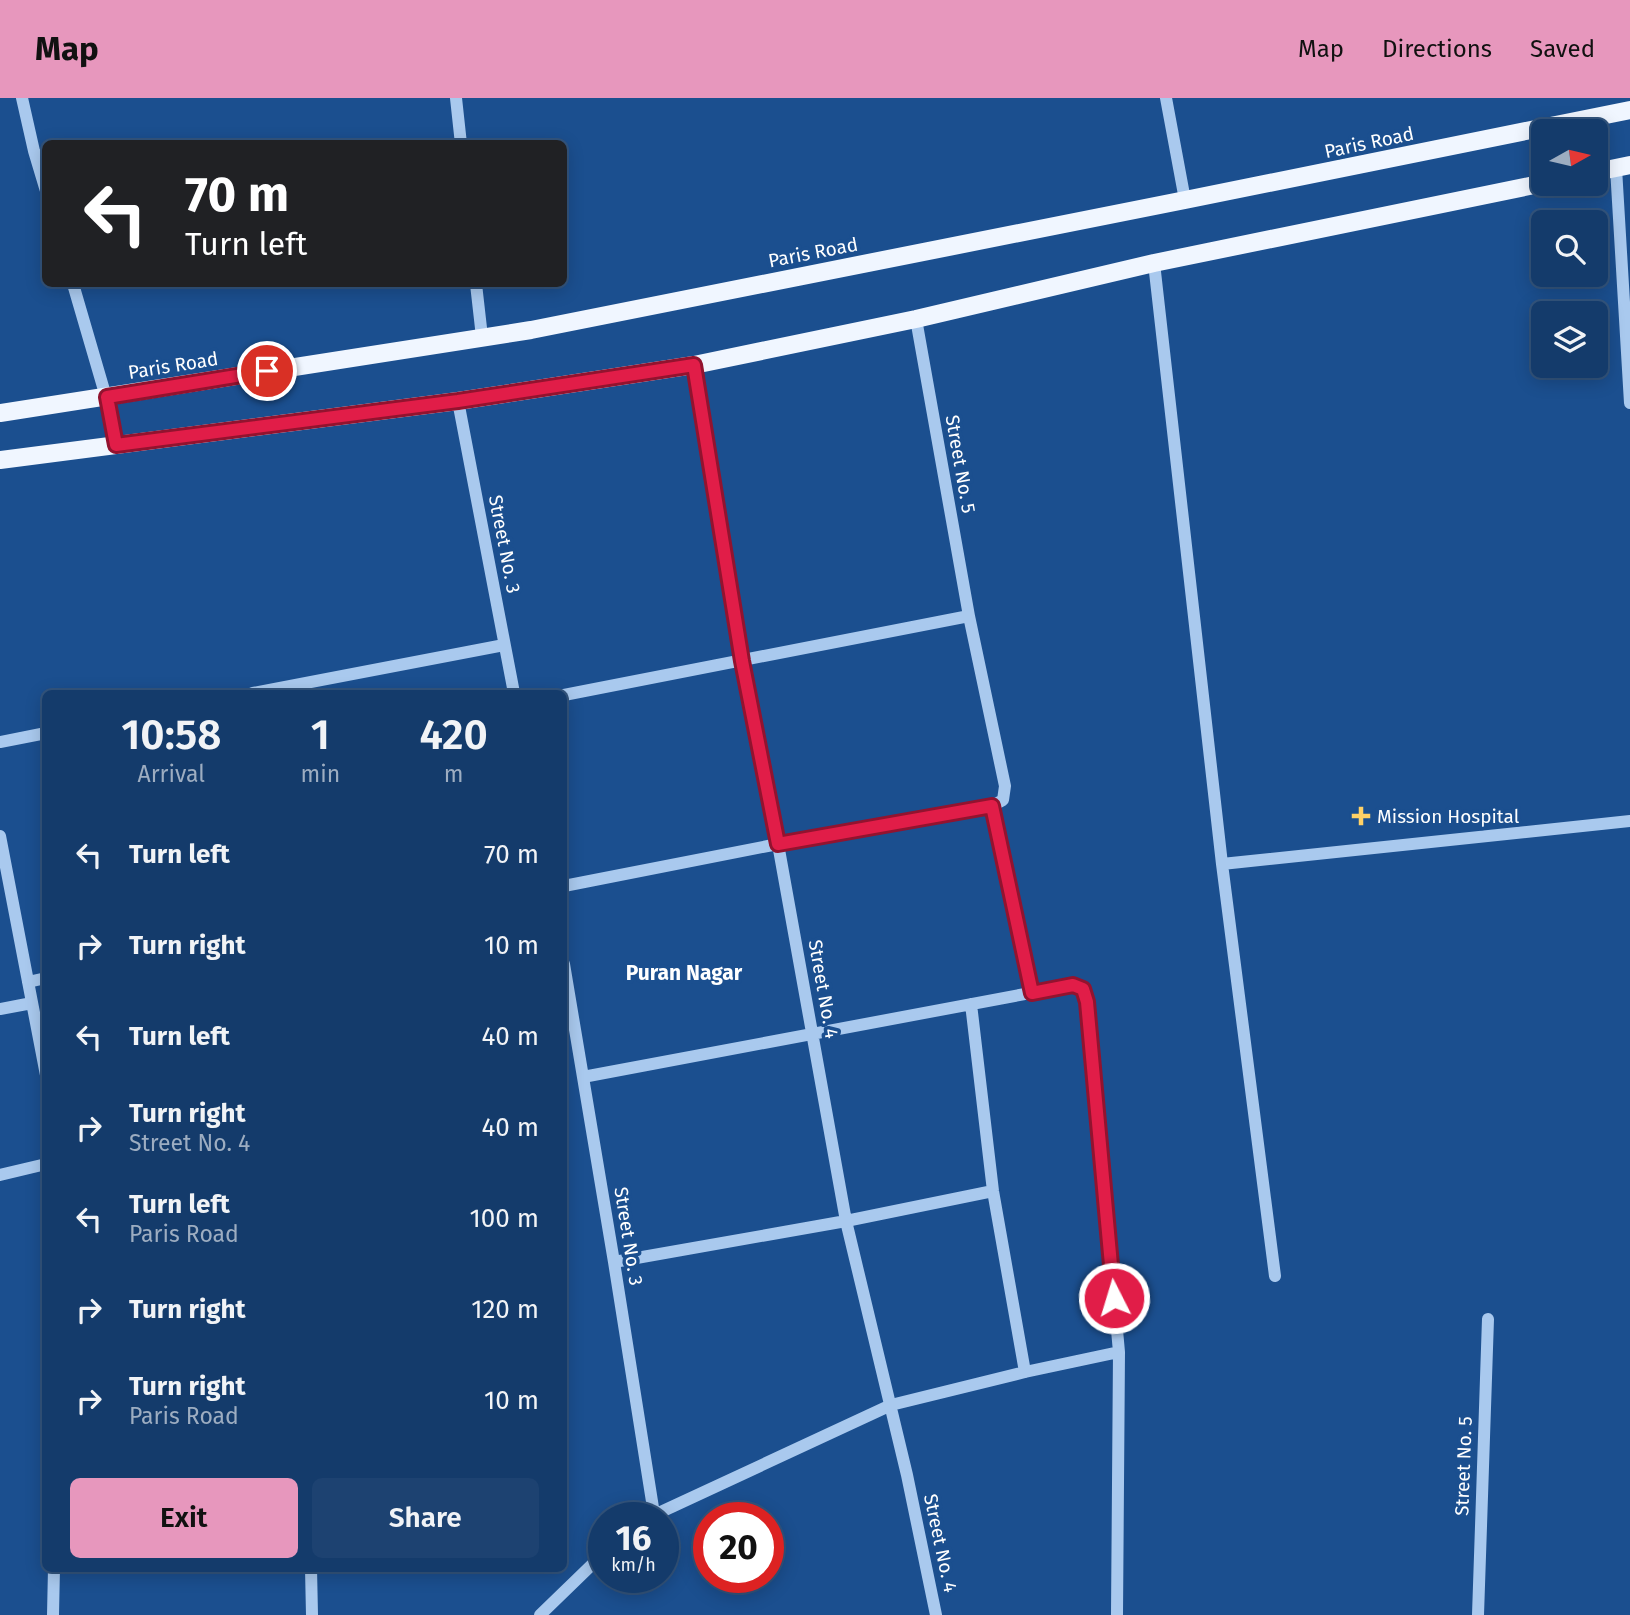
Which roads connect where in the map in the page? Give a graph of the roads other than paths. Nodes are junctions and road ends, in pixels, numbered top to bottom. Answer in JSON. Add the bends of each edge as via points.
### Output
{"nodes":[{"id":1,"x":22,"y":98,"type":"edge"},
{"id":2,"x":456,"y":98,"type":"edge"},
{"id":3,"x":1166,"y":98,"type":"edge"},
{"id":4,"x":1630,"y":110,"type":"edge"},
{"id":5,"x":461,"y":140,"type":"edge"},
{"id":6,"x":1623,"y":167,"type":"edge"},
{"id":7,"x":42,"y":178,"type":"edge"},
{"id":8,"x":1531,"y":186,"type":"edge"},
{"id":9,"x":1185,"y":200,"type":"junction"},
{"id":10,"x":1154,"y":263,"type":"junction"},
{"id":11,"x":74,"y":287,"type":"edge"},
{"id":12,"x":476,"y":287,"type":"edge"},
{"id":13,"x":916,"y":319,"type":"junction"},
{"id":14,"x":482,"y":337,"type":"junction"},
{"id":15,"x":694,"y":365,"type":"junction"},
{"id":16,"x":107,"y":397,"type":"junction"},
{"id":17,"x":458,"y":401,"type":"junction"},
{"id":18,"x":1630,"y":402,"type":"edge"},
{"id":19,"x":0,"y":413,"type":"edge"},
{"id":20,"x":116,"y":445,"type":"junction"},
{"id":21,"x":0,"y":460,"type":"edge"},
{"id":22,"x":969,"y":616,"type":"junction"},
{"id":23,"x":504,"y":645,"type":"junction"},
{"id":24,"x":742,"y":661,"type":"junction"},
{"id":25,"x":269,"y":690,"type":"edge"},
{"id":26,"x":513,"y":690,"type":"edge"},
{"id":27,"x":567,"y":694,"type":"edge"},
{"id":28,"x":42,"y":734,"type":"edge"},
{"id":29,"x":0,"y":742,"type":"edge"},
{"id":30,"x":992,"y":806,"type":"junction"},
{"id":31,"x":1630,"y":821,"type":"edge"},
{"id":32,"x":0,"y":836,"type":"edge"},
{"id":33,"x":778,"y":844,"type":"junction"},
{"id":34,"x":1222,"y":864,"type":"junction"},
{"id":35,"x":567,"y":885,"type":"edge"},
{"id":36,"x":42,"y":979,"type":"edge"},
{"id":37,"x":28,"y":982,"type":"junction"},
{"id":38,"x":567,"y":982,"type":"edge"},
{"id":39,"x":1032,"y":993,"type":"junction"},
{"id":40,"x":32,"y":1003,"type":"junction"},
{"id":41,"x":971,"y":1004,"type":"junction"},
{"id":42,"x":0,"y":1009,"type":"edge"},
{"id":43,"x":813,"y":1034,"type":"junction"},
{"id":44,"x":42,"y":1054,"type":"edge"},
{"id":45,"x":583,"y":1077,"type":"junction"},
{"id":46,"x":42,"y":1165,"type":"edge"},
{"id":47,"x":0,"y":1175,"type":"edge"},
{"id":48,"x":993,"y":1191,"type":"junction"},
{"id":49,"x":846,"y":1221,"type":"junction"},
{"id":50,"x":614,"y":1262,"type":"junction"},
{"id":51,"x":1275,"y":1276,"type":"dead end"},
{"id":52,"x":1488,"y":1319,"type":"dead end"},
{"id":53,"x":1119,"y":1352,"type":"junction"},
{"id":54,"x":1025,"y":1372,"type":"junction"},
{"id":55,"x":891,"y":1405,"type":"junction"},
{"id":56,"x":650,"y":1502,"type":"edge"},
{"id":57,"x":679,"y":1503,"type":"edge"},
{"id":58,"x":588,"y":1568,"type":"edge"},
{"id":59,"x":54,"y":1572,"type":"edge"},
{"id":60,"x":311,"y":1572,"type":"edge"},
{"id":61,"x":554,"y":1600,"type":"junction"},
{"id":62,"x":53,"y":1615,"type":"edge"},
{"id":63,"x":313,"y":1615,"type":"edge"},
{"id":64,"x":540,"y":1615,"type":"edge"},
{"id":65,"x":556,"y":1615,"type":"edge"},
{"id":66,"x":936,"y":1615,"type":"edge"},
{"id":67,"x":1117,"y":1615,"type":"edge"},
{"id":68,"x":1478,"y":1615,"type":"edge"}],
"edges":[{"from":1,"to":7,"type":"street"},
{"from":2,"to":5,"type":"street"},
{"from":3,"to":9,"type":"street"},
{"from":4,"to":9,"type":"main road","name":"Paris Road"},
{"from":6,"to":18,"type":"street"},
{"from":8,"to":10,"type":"main road"},
{"from":9,"to":14,"type":"main road","name":"Paris Road"},
{"from":10,"to":13,"type":"main road"},
{"from":10,"to":34,"type":"street"},
{"from":11,"to":16,"type":"street"},
{"from":12,"to":14,"type":"street"},
{"from":13,"to":15,"type":"main road"},
{"from":13,"to":22,"type":"street","name":"Street No. 5"},
{"from":14,"to":16,"type":"main road","name":"Paris Road"},
{"from":15,"to":17,"type":"main road"},
{"from":15,"to":24,"type":"street","name":"Street No. 4"},
{"from":16,"to":19,"type":"main road","name":"Paris Road"},
{"from":16,"to":20,"type":"street"},
{"from":17,"to":20,"type":"main road"},
{"from":17,"to":23,"type":"street","name":"Street No. 3"},
{"from":20,"to":21,"type":"main road"},
{"from":22,"to":24,"type":"street"},
{"from":22,"to":30,"type":"street","name":"Street No. 5","via":[[1005,786],[1003,800]]},
{"from":23,"to":25,"type":"street"},
{"from":23,"to":26,"type":"street","name":"Street No. 3"},
{"from":24,"to":27,"type":"street"},
{"from":24,"to":33,"type":"street","name":"Street No. 4"},
{"from":28,"to":29,"type":"street"},
{"from":30,"to":33,"type":"street"},
{"from":30,"to":39,"type":"street"},
{"from":31,"to":34,"type":"street"},
{"from":32,"to":37,"type":"street"},
{"from":33,"to":35,"type":"street"},
{"from":33,"to":43,"type":"street","name":"Street No. 4"},
{"from":34,"to":51,"type":"street"},
{"from":36,"to":37,"type":"street"},
{"from":37,"to":40,"type":"street"},
{"from":38,"to":45,"type":"street","name":"Street No. 3"},
{"from":39,"to":41,"type":"street"},
{"from":39,"to":53,"type":"street","via":[[1073,985],[1083,989],[1087,1002]]},
{"from":40,"to":42,"type":"street"},
{"from":40,"to":44,"type":"street"},
{"from":41,"to":43,"type":"street"},
{"from":41,"to":48,"type":"street"},
{"from":43,"to":45,"type":"street"},
{"from":43,"to":49,"type":"street","name":"Street No. 4"},
{"from":45,"to":50,"type":"street","name":"Street No. 3"},
{"from":46,"to":47,"type":"street"},
{"from":48,"to":49,"type":"street"},
{"from":48,"to":54,"type":"street"},
{"from":49,"to":50,"type":"street"},
{"from":49,"to":55,"type":"street","name":"Street No. 4"},
{"from":50,"to":56,"type":"street","name":"Street No. 3"},
{"from":52,"to":68,"type":"street","name":"Street No. 5"},
{"from":53,"to":54,"type":"street"},
{"from":53,"to":67,"type":"street"},
{"from":54,"to":55,"type":"street"},
{"from":55,"to":57,"type":"street"},
{"from":55,"to":66,"type":"street","name":"Street No. 4"},
{"from":58,"to":61,"type":"street"},
{"from":59,"to":62,"type":"street"},
{"from":60,"to":63,"type":"street"},
{"from":61,"to":64,"type":"street"},
{"from":61,"to":65,"type":"street"}]}
